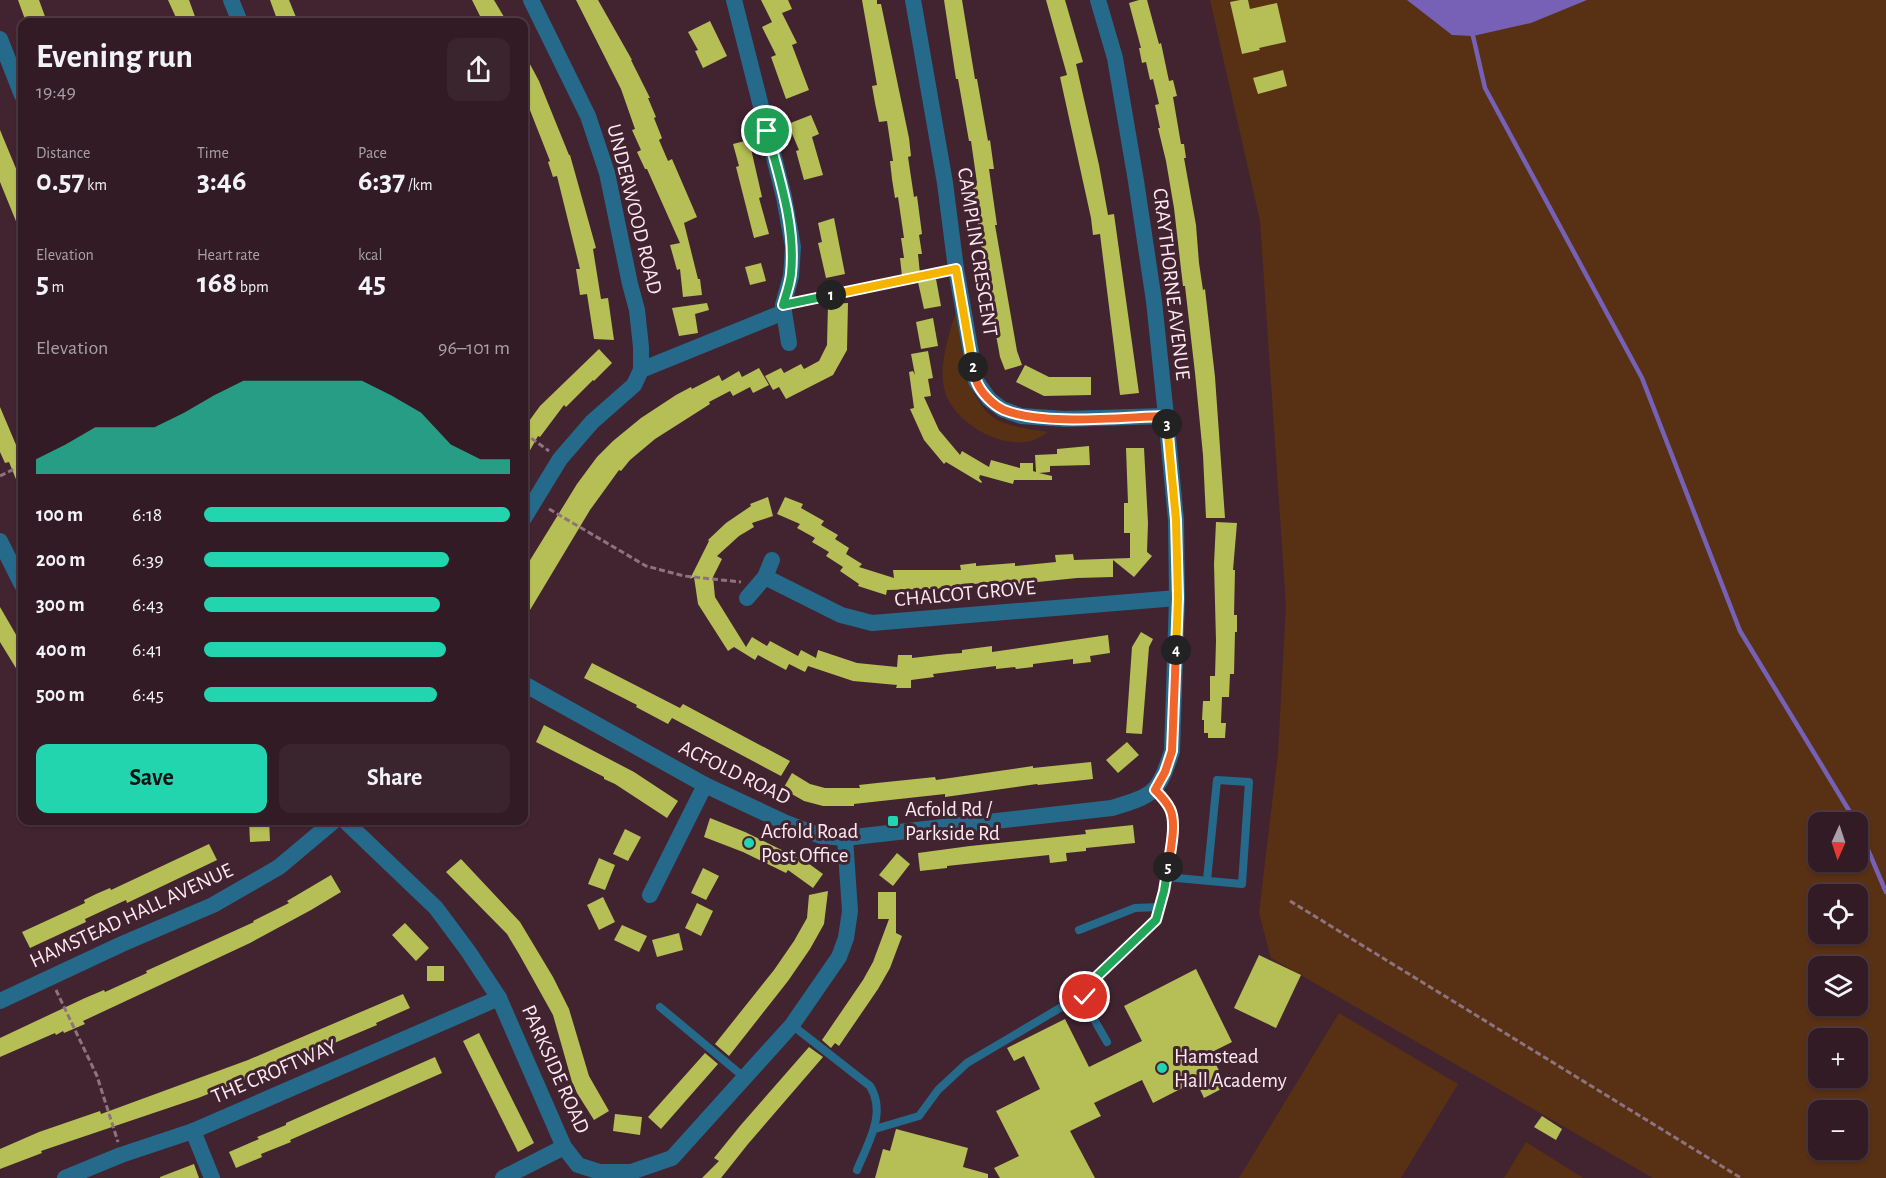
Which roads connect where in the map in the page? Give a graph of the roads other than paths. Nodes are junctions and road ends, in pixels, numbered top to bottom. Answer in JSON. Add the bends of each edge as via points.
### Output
{"nodes":[{"id":1,"x":231,"y":0,"type":"edge"},
{"id":2,"x":531,"y":0,"type":"edge"},
{"id":3,"x":734,"y":0,"type":"edge"},
{"id":4,"x":913,"y":0,"type":"edge"},
{"id":5,"x":1098,"y":0,"type":"edge"},
{"id":6,"x":238,"y":18,"type":"edge"},
{"id":7,"x":0,"y":39,"type":"edge"},
{"id":8,"x":18,"y":85,"type":"edge"},
{"id":9,"x":783,"y":308,"type":"junction"},
{"id":10,"x":789,"y":343,"type":"dead end"},
{"id":11,"x":641,"y":370,"type":"junction"},
{"id":12,"x":1166,"y":416,"type":"junction"},
{"id":13,"x":528,"y":511,"type":"edge"},
{"id":14,"x":0,"y":541,"type":"edge"},
{"id":15,"x":772,"y":560,"type":"dead end"},
{"id":16,"x":18,"y":577,"type":"edge"},
{"id":17,"x":762,"y":581,"type":"junction"},
{"id":18,"x":747,"y":598,"type":"dead end"},
{"id":19,"x":1178,"y":598,"type":"junction"},
{"id":20,"x":528,"y":686,"type":"edge"},
{"id":21,"x":705,"y":785,"type":"junction"},
{"id":22,"x":1155,"y":790,"type":"junction"},
{"id":23,"x":329,"y":825,"type":"edge"},
{"id":24,"x":349,"y":825,"type":"edge"},
{"id":25,"x":845,"y":838,"type":"junction"},
{"id":26,"x":1166,"y":877,"type":"junction"},
{"id":27,"x":1207,"y":880,"type":"junction"},
{"id":28,"x":648,"y":894,"type":"dead end"},
{"id":29,"x":1160,"y":907,"type":"junction"},
{"id":30,"x":1079,"y":930,"type":"dead end"},
{"id":31,"x":1085,"y":997,"type":"junction"},
{"id":32,"x":499,"y":998,"type":"junction"},
{"id":33,"x":0,"y":1000,"type":"edge"},
{"id":34,"x":660,"y":1006,"type":"dead end"},
{"id":35,"x":792,"y":1025,"type":"junction"},
{"id":36,"x":1107,"y":1042,"type":"dead end"},
{"id":37,"x":745,"y":1078,"type":"junction"},
{"id":38,"x":875,"y":1129,"type":"junction"},
{"id":39,"x":193,"y":1131,"type":"junction"},
{"id":40,"x":564,"y":1147,"type":"junction"},
{"id":41,"x":857,"y":1170,"type":"dead end"},
{"id":42,"x":64,"y":1178,"type":"edge"},
{"id":43,"x":212,"y":1178,"type":"edge"},
{"id":44,"x":503,"y":1178,"type":"edge"}],
"edges":[{"from":1,"to":6,"type":"street"},
{"from":2,"to":11,"type":"street","name":"UNDERWOOD ROAD","via":[[588,116],[607,173],[637,310]]},
{"from":3,"to":9,"type":"street","via":[[793,247]]},
{"from":4,"to":12,"type":"street","name":"CAMPLIN CRESCENT","via":[[976,381],[989,399],[1021,416]]},
{"from":5,"to":12,"type":"street","name":"CRAYTHORNE AVENUE","via":[[1115,58],[1136,181]]},
{"from":7,"to":8,"type":"street"},
{"from":9,"to":10,"type":"street"},
{"from":9,"to":11,"type":"street"},
{"from":11,"to":13,"type":"street","via":[[634,386],[592,422],[560,459]]},
{"from":12,"to":19,"type":"street","name":"CRAYTHORNE AVENUE","via":[[1176,520]]},
{"from":14,"to":16,"type":"street"},
{"from":15,"to":17,"type":"street"},
{"from":17,"to":18,"type":"street"},
{"from":17,"to":19,"type":"street","name":"CHALCOT GROVE","via":[[841,615],[872,623]]},
{"from":19,"to":22,"type":"street","name":"CRAYTHORNE AVENUE","via":[[1172,751]]},
{"from":20,"to":21,"type":"street","name":"ACFOLD ROAD"},
{"from":21,"to":25,"type":"street","name":"ACFOLD ROAD","via":[[820,836]]},
{"from":21,"to":28,"type":"street"},
{"from":22,"to":25,"type":"street","name":"ACFOLD ROAD","via":[[1112,808]]},
{"from":22,"to":26,"type":"lane","via":[[1172,811]]},
{"from":23,"to":33,"type":"street","name":"HAMSTEAD HALL AVENUE","via":[[279,867],[213,905]]},
{"from":24,"to":32,"type":"street","name":"PARKSIDE ROAD","via":[[436,908]]},
{"from":25,"to":35,"type":"street","name":"PARKSIDE ROAD","via":[[850,911],[846,938],[839,957]]},
{"from":26,"to":27,"type":"lane"},
{"from":26,"to":29,"type":"lane"},
{"from":27,"to":27,"type":"lane","via":[[1242,884],[1249,782],[1217,780]]},
{"from":29,"to":30,"type":"lane","via":[[1135,908]]},
{"from":29,"to":31,"type":"lane","via":[[1156,920],[1090,983]]},
{"from":31,"to":36,"type":"lane"},
{"from":31,"to":38,"type":"lane","via":[[967,1063],[938,1090],[919,1116]]},
{"from":32,"to":39,"type":"street","name":"THE CROFTWAY"},
{"from":32,"to":40,"type":"street","name":"PARKSIDE ROAD"},
{"from":34,"to":37,"type":"lane"},
{"from":35,"to":37,"type":"street","name":"PARKSIDE ROAD"},
{"from":35,"to":38,"type":"lane","via":[[870,1086],[877,1097]]},
{"from":37,"to":40,"type":"street","name":"PARKSIDE ROAD","via":[[672,1158],[631,1172],[600,1172],[578,1165]]},
{"from":38,"to":41,"type":"lane"},
{"from":39,"to":42,"type":"street","name":"THE CROFTWAY"},
{"from":39,"to":43,"type":"street"},
{"from":40,"to":44,"type":"street"}]}
